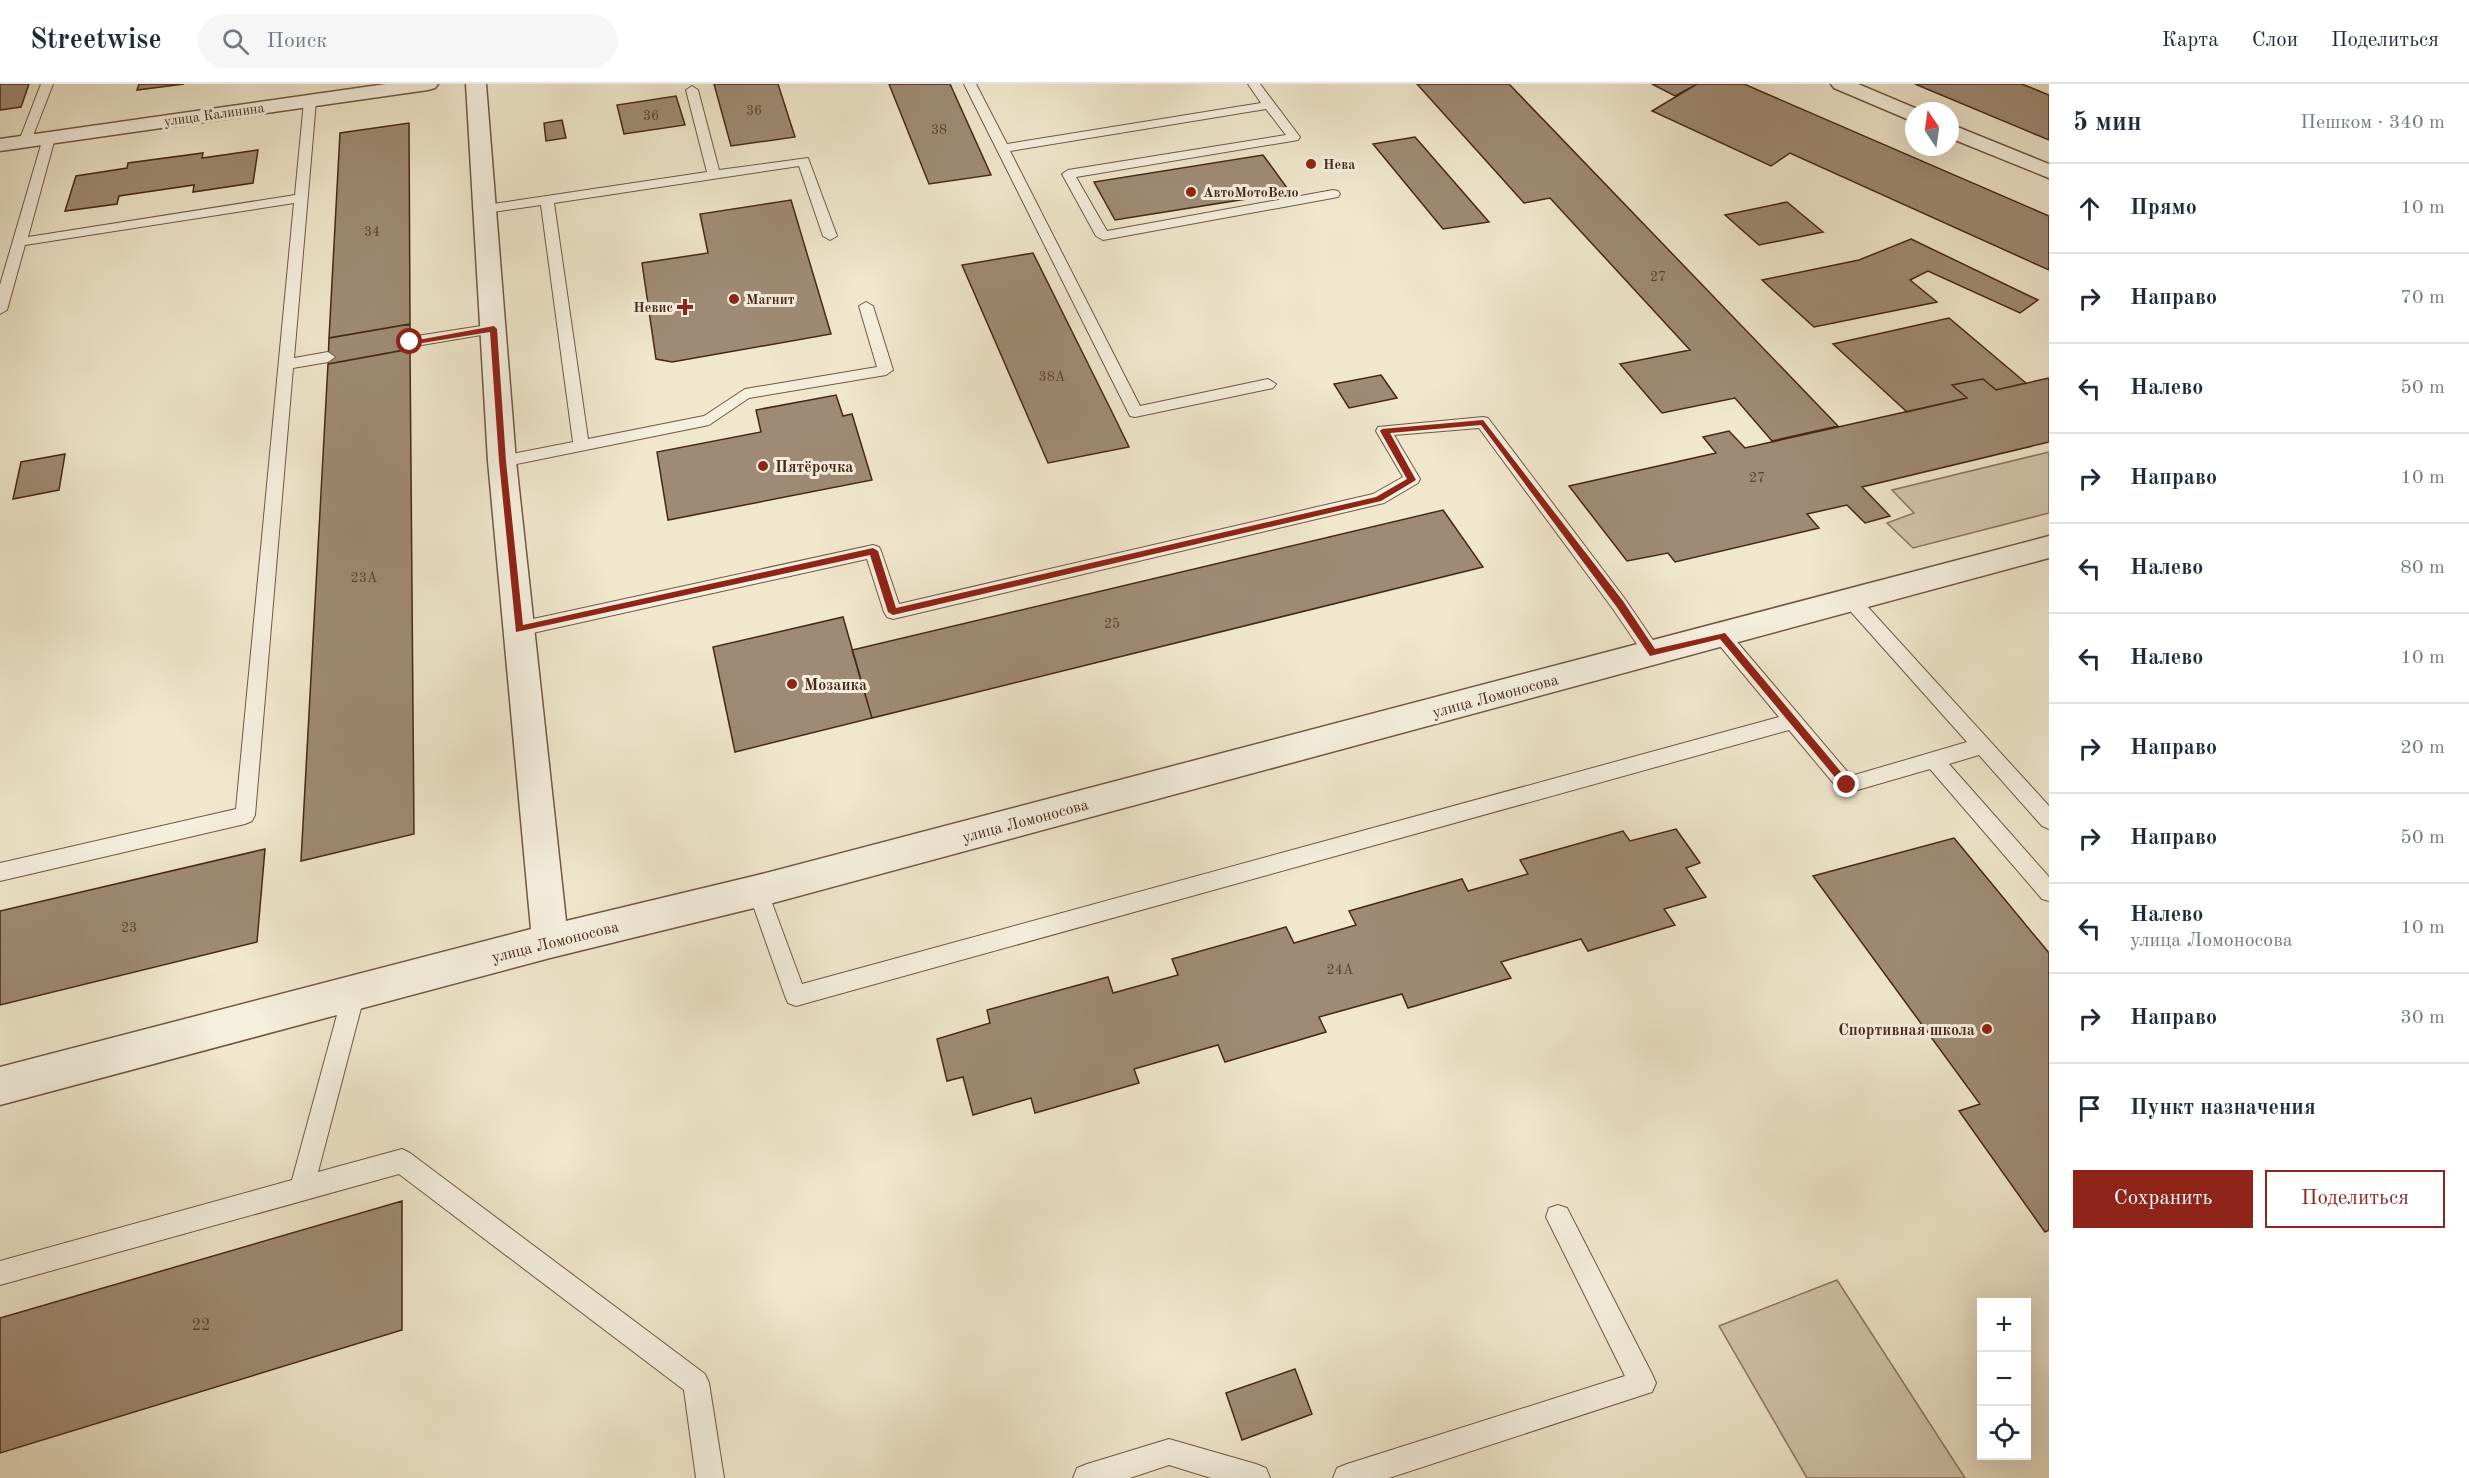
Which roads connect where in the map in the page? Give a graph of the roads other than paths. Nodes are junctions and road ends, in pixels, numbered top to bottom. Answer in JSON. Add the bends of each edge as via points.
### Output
{"nodes":[{"id":1,"x":47,"y":84,"type":"edge"},
{"id":2,"x":428,"y":84,"type":"edge"},
{"id":3,"x":476,"y":84,"type":"edge"},
{"id":4,"x":970,"y":84,"type":"edge"},
{"id":5,"x":1254,"y":84,"type":"edge"},
{"id":6,"x":1841,"y":84,"type":"edge"},
{"id":7,"x":692,"y":90,"type":"dead end"},
{"id":8,"x":310,"y":101,"type":"junction"},
{"id":9,"x":1269,"y":105,"type":"junction"},
{"id":10,"x":1905,"y":111,"type":"edge"},
{"id":11,"x":1959,"y":134,"type":"edge"},
{"id":12,"x":49,"y":138,"type":"junction"},
{"id":13,"x":25,"y":141,"type":"junction"},
{"id":14,"x":0,"y":145,"type":"edge"},
{"id":15,"x":1002,"y":149,"type":"junction"},
{"id":16,"x":2049,"y":172,"type":"edge"},
{"id":17,"x":714,"y":175,"type":"junction"},
{"id":18,"x":1333,"y":194,"type":"dead end"},
{"id":19,"x":302,"y":198,"type":"junction"},
{"id":20,"x":547,"y":201,"type":"junction"},
{"id":21,"x":486,"y":209,"type":"junction"},
{"id":22,"x":830,"y":237,"type":"dead end"},
{"id":23,"x":19,"y":242,"type":"junction"},
{"id":24,"x":866,"y":306,"type":"dead end"},
{"id":25,"x":0,"y":310,"type":"edge"},
{"id":26,"x":494,"y":329,"type":"junction"},
{"id":27,"x":410,"y":342,"type":"dead end"},
{"id":28,"x":328,"y":357,"type":"dead end"},
{"id":29,"x":286,"y":364,"type":"junction"},
{"id":30,"x":1268,"y":384,"type":"dead end"},
{"id":31,"x":581,"y":445,"type":"junction"},
{"id":32,"x":502,"y":461,"type":"junction"},
{"id":33,"x":2049,"y":547,"type":"edge"},
{"id":34,"x":1850,"y":599,"type":"junction"},
{"id":35,"x":519,"y":629,"type":"junction"},
{"id":36,"x":1721,"y":635,"type":"junction"},
{"id":37,"x":1653,"y":654,"type":"junction"},
{"id":38,"x":1794,"y":721,"type":"junction"},
{"id":39,"x":1983,"y":746,"type":"junction"},
{"id":40,"x":1934,"y":760,"type":"junction"},
{"id":41,"x":2049,"y":820,"type":"edge"},
{"id":42,"x":0,"y":872,"type":"edge"},
{"id":43,"x":758,"y":891,"type":"junction"},
{"id":44,"x":2049,"y":892,"type":"edge"},
{"id":45,"x":550,"y":941,"type":"junction"},
{"id":46,"x":354,"y":993,"type":"junction"},
{"id":47,"x":0,"y":1086,"type":"edge"},
{"id":48,"x":302,"y":1188,"type":"junction"},
{"id":49,"x":1558,"y":1217,"type":"dead end"},
{"id":50,"x":0,"y":1273,"type":"edge"},
{"id":51,"x":710,"y":1478,"type":"edge"},
{"id":52,"x":1087,"y":1478,"type":"edge"},
{"id":53,"x":1256,"y":1478,"type":"edge"},
{"id":54,"x":1347,"y":1478,"type":"edge"}],
"edges":[{"from":1,"to":13,"type":"lane"},
{"from":2,"to":8,"type":"street","name":"улица Калинина"},
{"from":3,"to":21,"type":"street"},
{"from":4,"to":15,"type":"lane"},
{"from":5,"to":9,"type":"lane"},
{"from":6,"to":10,"type":"street"},
{"from":7,"to":17,"type":"lane"},
{"from":8,"to":12,"type":"street","name":"улица Калинина"},
{"from":8,"to":19,"type":"lane"},
{"from":9,"to":15,"type":"lane"},
{"from":9,"to":18,"type":"lane","via":[[1294,137],[1068,174],[1103,236]]},
{"from":11,"to":16,"type":"street"},
{"from":12,"to":13,"type":"street","name":"улица Калинина"},
{"from":12,"to":23,"type":"lane"},
{"from":13,"to":14,"type":"street","name":"улица Калинина"},
{"from":15,"to":30,"type":"lane","via":[[1135,412]]},
{"from":17,"to":20,"type":"lane"},
{"from":17,"to":22,"type":"lane","via":[[804,161]]},
{"from":19,"to":23,"type":"lane"},
{"from":19,"to":29,"type":"lane"},
{"from":20,"to":21,"type":"lane"},
{"from":20,"to":31,"type":"lane"},
{"from":21,"to":26,"type":"street"},
{"from":23,"to":25,"type":"lane"},
{"from":24,"to":31,"type":"lane","via":[[886,370],[745,394],[709,420]]},
{"from":26,"to":27,"type":"lane"},
{"from":26,"to":32,"type":"street"},
{"from":28,"to":29,"type":"lane"},
{"from":29,"to":42,"type":"lane","via":[[245,815]]},
{"from":31,"to":32,"type":"lane"},
{"from":32,"to":35,"type":"street"},
{"from":33,"to":34,"type":"street","name":"улица Ломоносова"},
{"from":34,"to":36,"type":"street","name":"улица Ломоносова"},
{"from":34,"to":39,"type":"lane"},
{"from":35,"to":37,"type":"lane","via":[[873,551],[893,612],[1378,499],[1412,480],[1384,431],[1483,422]]},
{"from":35,"to":45,"type":"street"},
{"from":36,"to":37,"type":"street","name":"улица Ломоносова"},
{"from":36,"to":38,"type":"lane"},
{"from":37,"to":43,"type":"street","name":"улица Ломоносова"},
{"from":38,"to":40,"type":"lane","via":[[1847,785]]},
{"from":38,"to":43,"type":"lane","via":[[796,996]]},
{"from":39,"to":40,"type":"lane"},
{"from":39,"to":41,"type":"lane"},
{"from":40,"to":44,"type":"lane"},
{"from":43,"to":45,"type":"street","name":"улица Ломоносова"},
{"from":45,"to":46,"type":"street","name":"улица Ломоносова"},
{"from":46,"to":47,"type":"street","name":"улица Ломоносова"},
{"from":46,"to":48,"type":"lane"},
{"from":48,"to":50,"type":"lane"},
{"from":48,"to":51,"type":"lane","via":[[402,1161],[696,1383]]},
{"from":49,"to":54,"type":"lane","via":[[1643,1383]]},
{"from":52,"to":53,"type":"lane","via":[[1169,1452]]}]}
